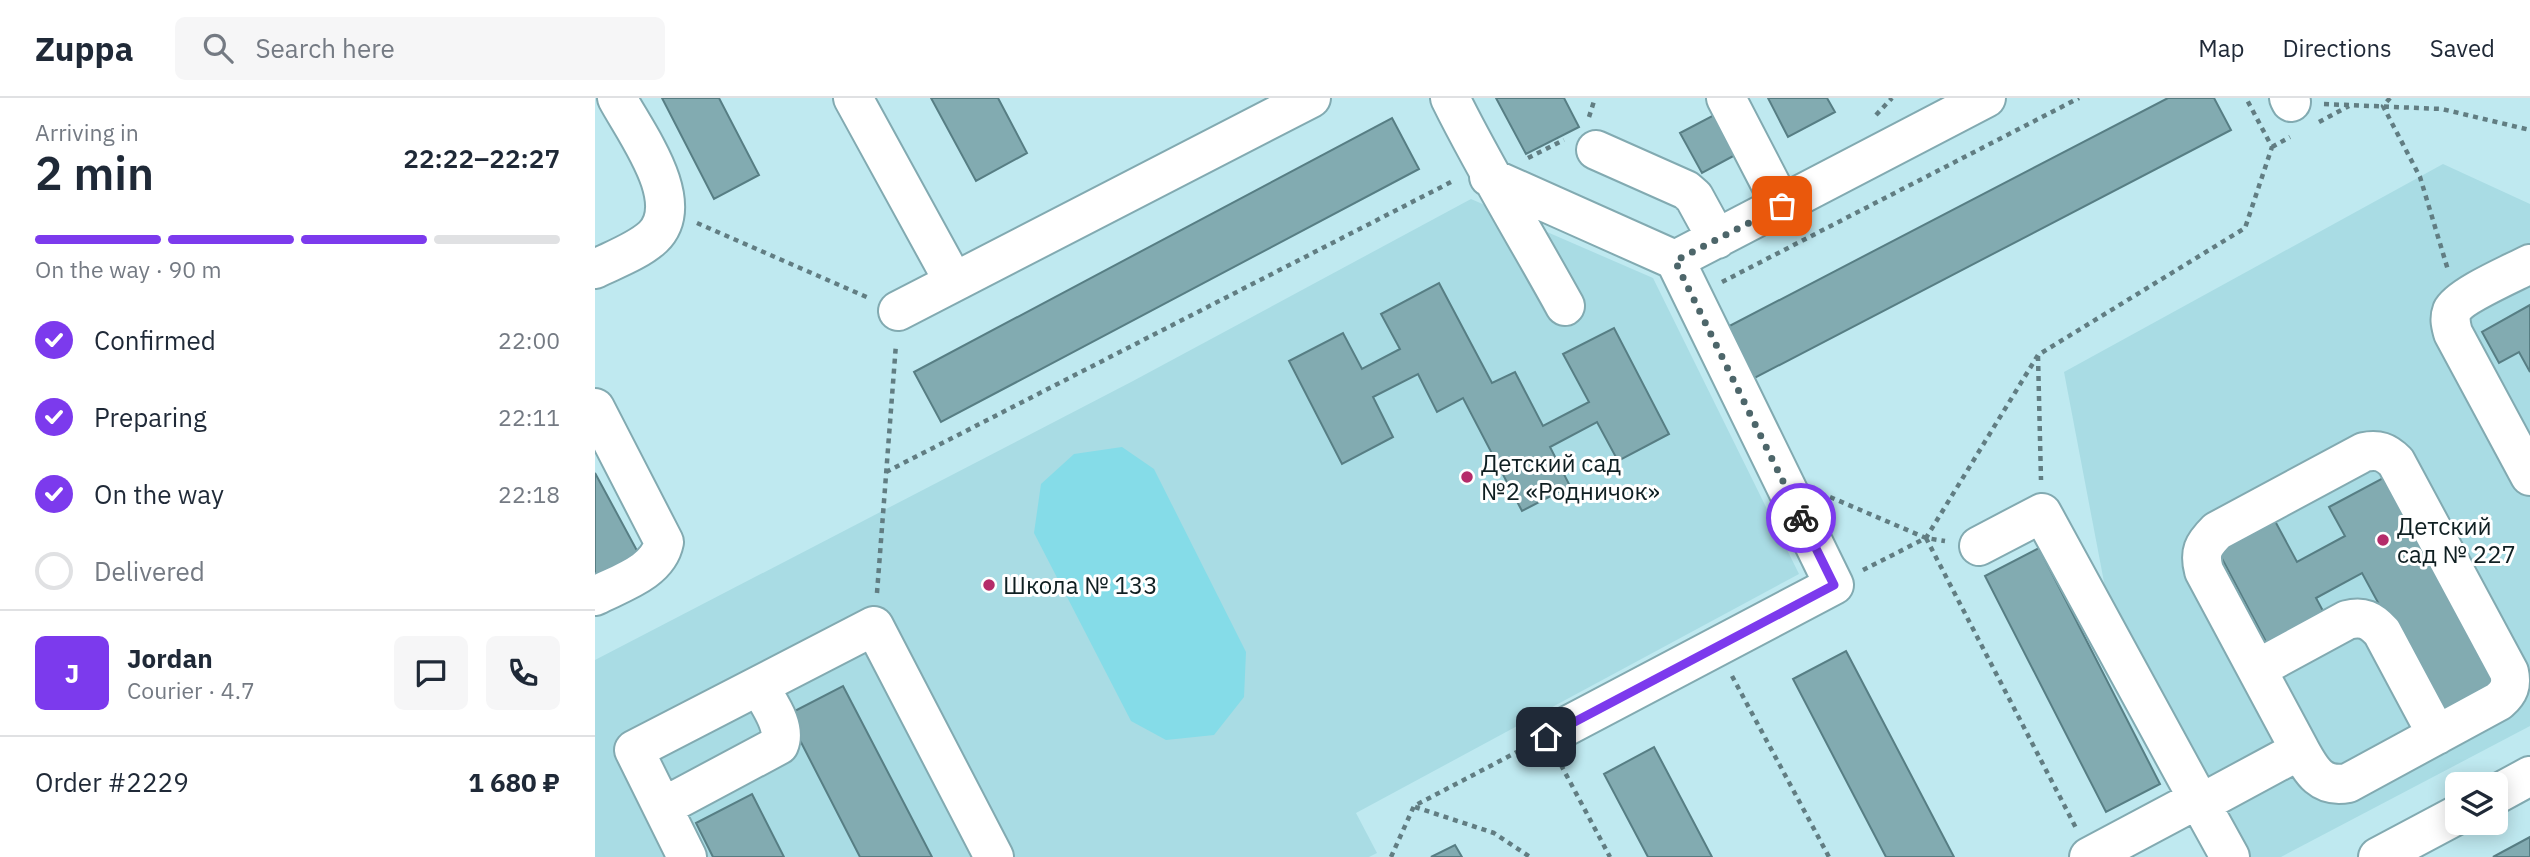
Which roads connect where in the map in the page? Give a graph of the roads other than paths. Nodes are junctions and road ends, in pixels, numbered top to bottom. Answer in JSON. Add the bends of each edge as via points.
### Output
{"nodes":[{"id":1,"x":853,"y":98,"type":"edge"},
{"id":2,"x":1311,"y":98,"type":"edge"},
{"id":3,"x":1450,"y":98,"type":"edge"},
{"id":4,"x":1726,"y":98,"type":"edge"},
{"id":5,"x":1986,"y":98,"type":"edge"},
{"id":6,"x":611,"y":106,"type":"edge"},
{"id":7,"x":1584,"y":136,"type":"road end"},
{"id":8,"x":1486,"y":171,"type":"junction"},
{"id":9,"x":1782,"y":206,"type":"junction"},
{"id":10,"x":1717,"y":239,"type":"junction"},
{"id":11,"x":1675,"y":261,"type":"junction"},
{"id":12,"x":2530,"y":264,"type":"edge"},
{"id":13,"x":595,"y":269,"type":"edge"},
{"id":14,"x":954,"y":282,"type":"junction"},
{"id":15,"x":1565,"y":306,"type":"dead end"},
{"id":16,"x":898,"y":311,"type":"road end"},
{"id":17,"x":595,"y":408,"type":"edge"},
{"id":18,"x":2530,"y":476,"type":"edge"},
{"id":19,"x":1979,"y":546,"type":"dead end"},
{"id":20,"x":595,"y":596,"type":"edge"},
{"id":21,"x":2256,"y":669,"type":"junction"},
{"id":22,"x":759,"y":686,"type":"junction"},
{"id":23,"x":2437,"y":735,"type":"junction"},
{"id":24,"x":1546,"y":737,"type":"road end"},
{"id":25,"x":2300,"y":750,"type":"junction"},
{"id":26,"x":2530,"y":776,"type":"edge"},
{"id":27,"x":2508,"y":788,"type":"edge"},
{"id":28,"x":2198,"y":799,"type":"junction"},
{"id":29,"x":663,"y":807,"type":"junction"},
{"id":30,"x":2445,"y":821,"type":"edge"},
{"id":31,"x":687,"y":857,"type":"edge"},
{"id":32,"x":994,"y":857,"type":"edge"},
{"id":33,"x":2090,"y":857,"type":"edge"},
{"id":34,"x":2230,"y":857,"type":"edge"},
{"id":35,"x":2378,"y":857,"type":"edge"}],
"edges":[{"from":1,"to":14,"type":"lane"},
{"from":2,"to":14,"type":"lane"},
{"from":3,"to":8,"type":"lane"},
{"from":4,"to":9,"type":"lane"},
{"from":5,"to":9,"type":"lane"},
{"from":6,"to":13,"type":"lane","via":[[662,182],[666,199],[652,237]]},
{"from":7,"to":10,"type":"lane","via":[[1686,190]]},
{"from":8,"to":11,"type":"lane"},
{"from":8,"to":15,"type":"lane"},
{"from":9,"to":10,"type":"lane"},
{"from":10,"to":11,"type":"lane"},
{"from":11,"to":24,"type":"lane","via":[[1834,585]]},
{"from":12,"to":18,"type":"lane","via":[[2458,304],[2449,320]]},
{"from":14,"to":16,"type":"lane"},
{"from":17,"to":20,"type":"lane","via":[[664,542],[661,556],[651,566]]},
{"from":19,"to":28,"type":"lane","via":[[2042,513]]},
{"from":21,"to":23,"type":"lane","via":[[2360,617],[2382,632]]},
{"from":21,"to":23,"type":"lane","via":[[2204,572],[2200,557],[2204,544],[2217,531],[2364,452],[2387,453],[2511,682],[2500,701]]},
{"from":21,"to":25,"type":"lane"},
{"from":22,"to":29,"type":"lane","via":[[781,728],[779,746]]},
{"from":22,"to":29,"type":"lane","via":[[635,750]]},
{"from":22,"to":32,"type":"lane","via":[[874,626]]},
{"from":23,"to":25,"type":"lane","via":[[2348,783],[2334,785],[2312,773]]},
{"from":25,"to":28,"type":"lane","via":[[2211,798]]},
{"from":26,"to":27,"type":"lane"},
{"from":28,"to":33,"type":"lane"},
{"from":28,"to":34,"type":"lane"},
{"from":29,"to":31,"type":"lane"},
{"from":30,"to":35,"type":"lane"}]}
